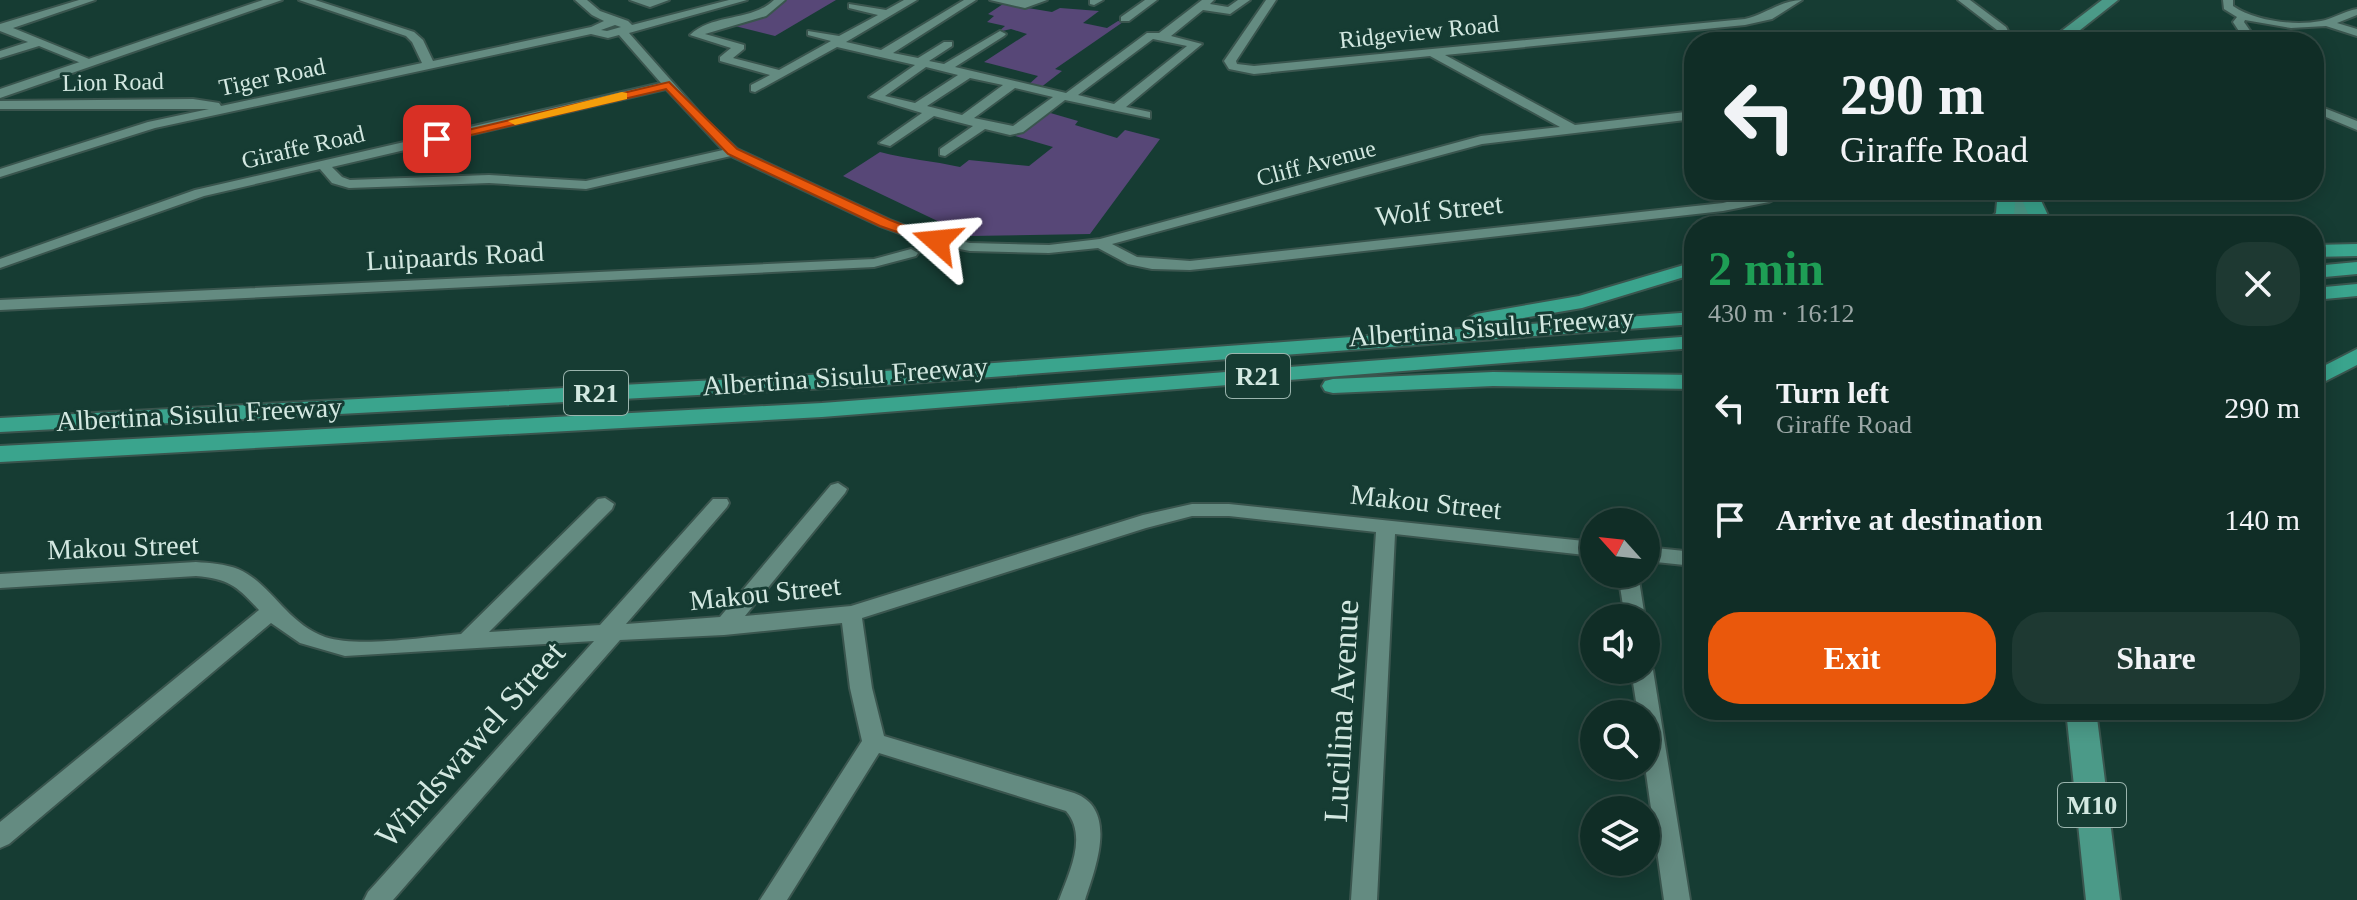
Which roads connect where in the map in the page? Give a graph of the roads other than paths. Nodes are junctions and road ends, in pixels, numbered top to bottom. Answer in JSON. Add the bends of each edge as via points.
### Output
{"nodes":[{"id":1,"x":90,"y":0,"type":"edge"},
{"id":2,"x":276,"y":0,"type":"edge"},
{"id":3,"x":304,"y":0,"type":"edge"},
{"id":4,"x":580,"y":0,"type":"edge"},
{"id":5,"x":635,"y":0,"type":"edge"},
{"id":6,"x":664,"y":0,"type":"edge"},
{"id":7,"x":721,"y":0,"type":"edge"},
{"id":8,"x":742,"y":0,"type":"edge"},
{"id":9,"x":780,"y":0,"type":"edge"},
{"id":10,"x":912,"y":0,"type":"edge"},
{"id":11,"x":971,"y":0,"type":"edge"},
{"id":12,"x":995,"y":0,"type":"edge"},
{"id":13,"x":1042,"y":0,"type":"edge"},
{"id":14,"x":1152,"y":0,"type":"edge"},
{"id":15,"x":1245,"y":0,"type":"edge"},
{"id":16,"x":1271,"y":0,"type":"edge"},
{"id":17,"x":1797,"y":0,"type":"edge"},
{"id":18,"x":1963,"y":0,"type":"edge"},
{"id":19,"x":2111,"y":0,"type":"edge"},
{"id":20,"x":2228,"y":0,"type":"edge"},
{"id":21,"x":1205,"y":3,"type":"edge"},
{"id":22,"x":853,"y":6,"type":"dead end"},
{"id":23,"x":2357,"y":12,"type":"edge"},
{"id":24,"x":888,"y":14,"type":"junction"},
{"id":25,"x":2243,"y":16,"type":"junction"},
{"id":26,"x":1125,"y":19,"type":"dead end"},
{"id":27,"x":2327,"y":23,"type":"junction"},
{"id":28,"x":599,"y":27,"type":"junction"},
{"id":29,"x":2,"y":29,"type":"edge"},
{"id":30,"x":622,"y":30,"type":"junction"},
{"id":31,"x":2003,"y":32,"type":"edge"},
{"id":32,"x":2068,"y":32,"type":"edge"},
{"id":33,"x":2245,"y":32,"type":"edge"},
{"id":34,"x":812,"y":33,"type":"dead end"},
{"id":35,"x":2357,"y":33,"type":"edge"},
{"id":36,"x":1000,"y":34,"type":"dead end"},
{"id":37,"x":1163,"y":36,"type":"junction"},
{"id":38,"x":838,"y":41,"type":"junction"},
{"id":39,"x":38,"y":43,"type":"junction"},
{"id":40,"x":948,"y":44,"type":"dead end"},
{"id":41,"x":1431,"y":52,"type":"junction"},
{"id":42,"x":883,"y":54,"type":"junction"},
{"id":43,"x":0,"y":55,"type":"edge"},
{"id":44,"x":90,"y":63,"type":"junction"},
{"id":45,"x":922,"y":63,"type":"junction"},
{"id":46,"x":430,"y":67,"type":"junction"},
{"id":47,"x":946,"y":68,"type":"junction"},
{"id":48,"x":780,"y":74,"type":"junction"},
{"id":49,"x":968,"y":74,"type":"junction"},
{"id":50,"x":1013,"y":84,"type":"junction"},
{"id":51,"x":669,"y":85,"type":"junction"},
{"id":52,"x":755,"y":88,"type":"dead end"},
{"id":53,"x":0,"y":94,"type":"edge"},
{"id":54,"x":1065,"y":96,"type":"junction"},
{"id":55,"x":0,"y":105,"type":"edge"},
{"id":56,"x":916,"y":108,"type":"junction"},
{"id":57,"x":1117,"y":108,"type":"junction"},
{"id":58,"x":226,"y":109,"type":"junction"},
{"id":59,"x":931,"y":112,"type":"junction"},
{"id":60,"x":2324,"y":112,"type":"edge"},
{"id":61,"x":1146,"y":115,"type":"dead end"},
{"id":62,"x":1684,"y":116,"type":"edge"},
{"id":63,"x":963,"y":120,"type":"junction"},
{"id":64,"x":982,"y":125,"type":"junction"},
{"id":65,"x":2357,"y":126,"type":"edge"},
{"id":66,"x":1570,"y":127,"type":"junction"},
{"id":67,"x":1010,"y":131,"type":"junction"},
{"id":68,"x":1023,"y":142,"type":"dead end"},
{"id":69,"x":885,"y":143,"type":"dead end"},
{"id":70,"x":732,"y":152,"type":"junction"},
{"id":71,"x":945,"y":152,"type":"dead end"},
{"id":72,"x":323,"y":165,"type":"junction"},
{"id":73,"x":0,"y":173,"type":"edge"},
{"id":74,"x":1759,"y":200,"type":"edge"},
{"id":75,"x":1101,"y":243,"type":"junction"},
{"id":76,"x":2357,"y":250,"type":"edge"},
{"id":77,"x":2324,"y":251,"type":"edge"},
{"id":78,"x":911,"y":253,"type":"dead end"},
{"id":79,"x":0,"y":264,"type":"edge"},
{"id":80,"x":2357,"y":266,"type":"edge"},
{"id":81,"x":2324,"y":268,"type":"edge"},
{"id":82,"x":1684,"y":271,"type":"edge"},
{"id":83,"x":2357,"y":290,"type":"edge"},
{"id":84,"x":2324,"y":293,"type":"edge"},
{"id":85,"x":0,"y":305,"type":"edge"},
{"id":86,"x":1684,"y":319,"type":"edge"},
{"id":87,"x":1684,"y":343,"type":"edge"},
{"id":88,"x":1192,"y":355,"type":"junction"},
{"id":89,"x":2357,"y":356,"type":"edge"},
{"id":90,"x":1684,"y":358,"type":"edge"},
{"id":91,"x":2324,"y":374,"type":"edge"},
{"id":92,"x":1684,"y":382,"type":"edge"},
{"id":93,"x":1216,"y":389,"type":"junction"},
{"id":94,"x":822,"y":410,"type":"junction"},
{"id":95,"x":0,"y":425,"type":"edge"},
{"id":96,"x":0,"y":454,"type":"edge"},
{"id":97,"x":838,"y":489,"type":"dead end"},
{"id":98,"x":720,"y":503,"type":"dead end"},
{"id":99,"x":605,"y":504,"type":"dead end"},
{"id":100,"x":1386,"y":526,"type":"junction"},
{"id":101,"x":1580,"y":547,"type":"edge"},
{"id":102,"x":1660,"y":555,"type":"edge"},
{"id":103,"x":1684,"y":558,"type":"edge"},
{"id":104,"x":0,"y":581,"type":"edge"},
{"id":105,"x":272,"y":611,"type":"junction"},
{"id":106,"x":851,"y":614,"type":"junction"},
{"id":107,"x":724,"y":627,"type":"junction"},
{"id":108,"x":609,"y":634,"type":"junction"},
{"id":109,"x":465,"y":643,"type":"junction"},
{"id":110,"x":1644,"y":684,"type":"edge"},
{"id":111,"x":2082,"y":720,"type":"edge"},
{"id":112,"x":874,"y":742,"type":"junction"},
{"id":113,"x":6,"y":827,"type":"edge"},
{"id":114,"x":377,"y":900,"type":"edge"},
{"id":115,"x":773,"y":900,"type":"edge"},
{"id":116,"x":1072,"y":900,"type":"edge"},
{"id":117,"x":1364,"y":900,"type":"edge"},
{"id":118,"x":1677,"y":900,"type":"edge"},
{"id":119,"x":2103,"y":900,"type":"edge"}],
"edges":[{"from":1,"to":29,"type":"street"},
{"from":2,"to":44,"type":"street"},
{"from":3,"to":46,"type":"street","via":[[410,34]]},
{"from":4,"to":28,"type":"street"},
{"from":5,"to":6,"type":"street"},
{"from":7,"to":30,"type":"street"},
{"from":8,"to":30,"type":"street"},
{"from":9,"to":48,"type":"street","via":[[750,18],[696,35],[740,47],[724,59]]},
{"from":10,"to":24,"type":"street"},
{"from":11,"to":42,"type":"street"},
{"from":12,"to":13,"type":"street","via":[[1025,5]]},
{"from":14,"to":26,"type":"street"},
{"from":15,"to":21,"type":"street","via":[[1230,11]]},
{"from":16,"to":41,"type":"street","name":"Ridgeview Road","via":[[1230,61],[1233,67],[1254,70]]},
{"from":17,"to":41,"type":"street","name":"Ridgeview Road","via":[[1756,20]]},
{"from":18,"to":31,"type":"street"},
{"from":19,"to":32,"type":"main road"},
{"from":20,"to":25,"type":"street","via":[[2230,10]]},
{"from":21,"to":37,"type":"street"},
{"from":22,"to":24,"type":"street"},
{"from":23,"to":27,"type":"street"},
{"from":24,"to":38,"type":"street"},
{"from":25,"to":27,"type":"street"},
{"from":25,"to":33,"type":"street","via":[[2238,22]]},
{"from":27,"to":35,"type":"street"},
{"from":28,"to":30,"type":"street"},
{"from":28,"to":30,"type":"street","name":"Tiger Road"},
{"from":28,"to":46,"type":"street","name":"Tiger Road"},
{"from":29,"to":39,"type":"street"},
{"from":30,"to":51,"type":"street"},
{"from":34,"to":38,"type":"street"},
{"from":36,"to":47,"type":"street"},
{"from":37,"to":54,"type":"street","via":[[1147,36]]},
{"from":37,"to":57,"type":"street","via":[[1195,45]]},
{"from":38,"to":42,"type":"street"},
{"from":38,"to":48,"type":"street"},
{"from":39,"to":43,"type":"street"},
{"from":39,"to":44,"type":"street"},
{"from":40,"to":45,"type":"street"},
{"from":41,"to":66,"type":"street"},
{"from":42,"to":45,"type":"street"},
{"from":44,"to":53,"type":"street"},
{"from":45,"to":47,"type":"street"},
{"from":45,"to":56,"type":"street","via":[[875,97]]},
{"from":46,"to":58,"type":"street","name":"Tiger Road"},
{"from":47,"to":49,"type":"street"},
{"from":48,"to":52,"type":"street"},
{"from":49,"to":50,"type":"street"},
{"from":49,"to":56,"type":"street"},
{"from":50,"to":54,"type":"street"},
{"from":50,"to":63,"type":"street"},
{"from":51,"to":70,"type":"street"},
{"from":51,"to":72,"type":"street","name":"Giraffe Road"},
{"from":54,"to":57,"type":"street"},
{"from":54,"to":67,"type":"street"},
{"from":55,"to":58,"type":"street","name":"Lion Road","via":[[193,103]]},
{"from":56,"to":59,"type":"street"},
{"from":57,"to":61,"type":"street"},
{"from":58,"to":73,"type":"street","name":"Tiger Road","via":[[122,133]]},
{"from":59,"to":63,"type":"street"},
{"from":59,"to":69,"type":"street"},
{"from":60,"to":65,"type":"street"},
{"from":62,"to":66,"type":"street","name":"Cliff Avenue"},
{"from":63,"to":64,"type":"street"},
{"from":64,"to":67,"type":"street"},
{"from":64,"to":71,"type":"street"},
{"from":66,"to":75,"type":"street","name":"Cliff Avenue","via":[[1481,140]]},
{"from":67,"to":68,"type":"street"},
{"from":70,"to":72,"type":"street","via":[[586,185],[489,179],[349,184]]},
{"from":70,"to":75,"type":"street","name":"Cliff Avenue","via":[[903,231],[950,244],[1020,250]]},
{"from":72,"to":79,"type":"street","name":"Giraffe Road","via":[[182,198]]},
{"from":74,"to":75,"type":"street","name":"Wolf Street","via":[[1233,261],[1140,264]]},
{"from":76,"to":77,"type":"highway"},
{"from":78,"to":85,"type":"street","name":"Luipaards Road","via":[[874,263]]},
{"from":80,"to":81,"type":"highway"},
{"from":82,"to":88,"type":"highway","via":[[1544,309]]},
{"from":83,"to":84,"type":"highway"},
{"from":86,"to":88,"type":"highway","name":"Albertina Sisulu Freeway","number":"R21"},
{"from":87,"to":94,"type":"highway","name":"Albertina Sisulu Freeway","number":"R21"},
{"from":88,"to":95,"type":"highway","name":"Albertina Sisulu Freeway","number":"R21","via":[[884,378]]},
{"from":89,"to":91,"type":"highway"},
{"from":90,"to":93,"type":"highway"},
{"from":92,"to":93,"type":"highway","via":[[1493,379]]},
{"from":93,"to":94,"type":"highway","via":[[905,410]]},
{"from":94,"to":96,"type":"highway","name":"Albertina Sisulu Freeway","number":"R21"},
{"from":97,"to":107,"type":"street"},
{"from":98,"to":108,"type":"street","name":"Windswawel Street"},
{"from":99,"to":109,"type":"street"},
{"from":100,"to":101,"type":"street","name":"Makou Street"},
{"from":100,"to":106,"type":"street","name":"Makou Street","via":[[1229,510],[1179,512]]},
{"from":100,"to":117,"type":"street","name":"Lucilina Avenue"},
{"from":102,"to":103,"type":"street"},
{"from":104,"to":105,"type":"street","name":"Makou Street","via":[[209,570],[236,577]]},
{"from":105,"to":109,"type":"street","name":"Makou Street","via":[[309,640],[338,649]]},
{"from":105,"to":113,"type":"street"},
{"from":106,"to":107,"type":"street","name":"Makou Street"},
{"from":106,"to":112,"type":"street"},
{"from":107,"to":108,"type":"street","name":"Makou Street"},
{"from":108,"to":109,"type":"street","name":"Makou Street"},
{"from":108,"to":114,"type":"street","name":"Windswawel Street"},
{"from":110,"to":118,"type":"street"},
{"from":111,"to":119,"type":"main road","number":"M10"},
{"from":112,"to":115,"type":"street"},
{"from":112,"to":116,"type":"street","via":[[1074,803],[1089,829]]}]}
